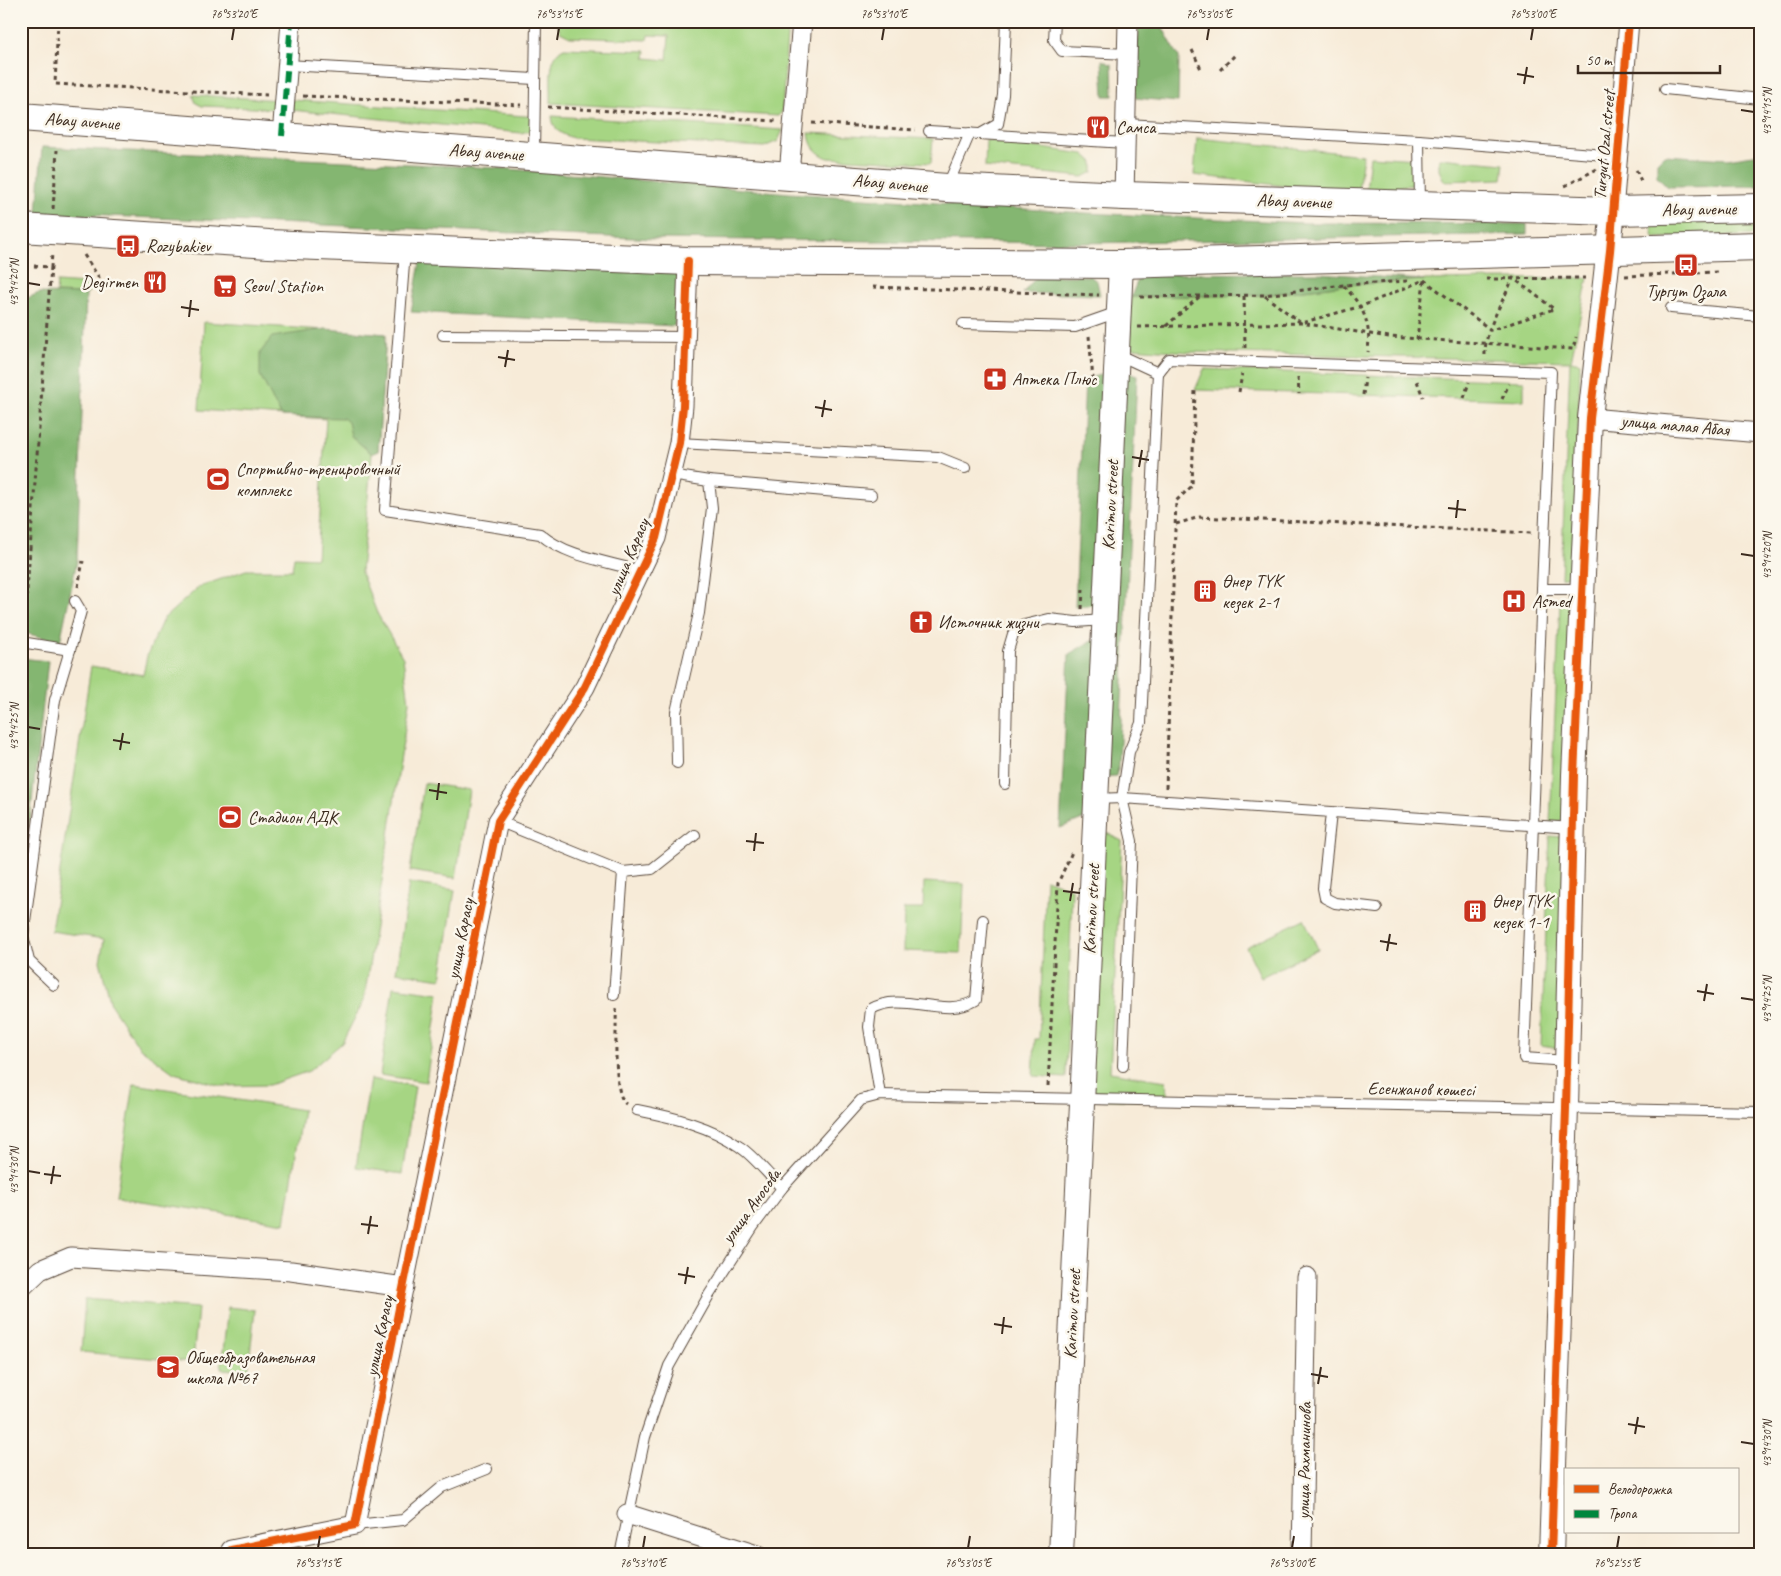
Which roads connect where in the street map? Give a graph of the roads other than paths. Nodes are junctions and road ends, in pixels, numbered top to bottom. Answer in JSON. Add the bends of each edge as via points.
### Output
{"nodes":[{"id":1,"x":291,"y":21,"type":"edge"},
{"id":2,"x":536,"y":21,"type":"edge"},
{"id":3,"x":802,"y":21,"type":"edge"},
{"id":4,"x":1006,"y":21,"type":"edge"},
{"id":5,"x":1055,"y":21,"type":"edge"},
{"id":6,"x":1128,"y":21,"type":"edge"},
{"id":7,"x":1629,"y":21,"type":"edge"},
{"id":8,"x":1128,"y":54,"type":"junction"},
{"id":9,"x":287,"y":65,"type":"junction"},
{"id":10,"x":535,"y":79,"type":"junction"},
{"id":11,"x":1665,"y":89,"type":"dead end"},
{"id":12,"x":1760,"y":99,"type":"edge"},
{"id":13,"x":21,"y":116,"type":"edge"},
{"id":14,"x":1126,"y":124,"type":"junction"},
{"id":15,"x":929,"y":131,"type":"road end"},
{"id":16,"x":970,"y":133,"type":"junction"},
{"id":17,"x":982,"y":133,"type":"junction"},
{"id":18,"x":282,"y":136,"type":"junction"},
{"id":19,"x":1420,"y":140,"type":"junction"},
{"id":20,"x":1125,"y":143,"type":"junction"},
{"id":21,"x":534,"y":155,"type":"junction"},
{"id":22,"x":1618,"y":156,"type":"junction"},
{"id":23,"x":789,"y":174,"type":"junction"},
{"id":24,"x":947,"y":188,"type":"junction"},
{"id":25,"x":1124,"y":196,"type":"junction"},
{"id":26,"x":1420,"y":205,"type":"junction"},
{"id":27,"x":1760,"y":208,"type":"edge"},
{"id":28,"x":1613,"y":212,"type":"junction"},
{"id":29,"x":21,"y":228,"type":"edge"},
{"id":30,"x":1760,"y":246,"type":"edge"},
{"id":31,"x":405,"y":249,"type":"junction"},
{"id":32,"x":1610,"y":251,"type":"junction"},
{"id":33,"x":688,"y":261,"type":"junction"},
{"id":34,"x":1121,"y":264,"type":"junction"},
{"id":35,"x":1672,"y":308,"type":"dead end"},
{"id":36,"x":1127,"y":312,"type":"junction"},
{"id":37,"x":1760,"y":316,"type":"edge"},
{"id":38,"x":964,"y":324,"type":"dead end"},
{"id":39,"x":443,"y":335,"type":"dead end"},
{"id":40,"x":686,"y":337,"type":"junction"},
{"id":41,"x":1116,"y":354,"type":"junction"},
{"id":42,"x":1158,"y":373,"type":"junction"},
{"id":43,"x":1590,"y":418,"type":"junction"},
{"id":44,"x":1760,"y":433,"type":"edge"},
{"id":45,"x":679,"y":443,"type":"junction"},
{"id":46,"x":965,"y":468,"type":"dead end"},
{"id":47,"x":671,"y":475,"type":"junction"},
{"id":48,"x":709,"y":481,"type":"junction"},
{"id":49,"x":871,"y":494,"type":"dead end"},
{"id":50,"x":640,"y":571,"type":"junction"},
{"id":51,"x":1542,"y":589,"type":"junction"},
{"id":52,"x":1583,"y":589,"type":"junction"},
{"id":53,"x":75,"y":601,"type":"road end"},
{"id":54,"x":1093,"y":621,"type":"junction"},
{"id":55,"x":22,"y":642,"type":"edge"},
{"id":56,"x":70,"y":650,"type":"junction"},
{"id":57,"x":677,"y":762,"type":"dead end"},
{"id":58,"x":1005,"y":784,"type":"dead end"},
{"id":59,"x":1122,"y":798,"type":"junction"},
{"id":60,"x":1096,"y":799,"type":"junction"},
{"id":61,"x":1331,"y":813,"type":"junction"},
{"id":62,"x":498,"y":821,"type":"junction"},
{"id":63,"x":1533,"y":826,"type":"junction"},
{"id":64,"x":1573,"y":828,"type":"junction"},
{"id":65,"x":695,"y":835,"type":"dead end"},
{"id":66,"x":622,"y":872,"type":"junction"},
{"id":67,"x":1377,"y":908,"type":"dead end"},
{"id":68,"x":983,"y":920,"type":"dead end"},
{"id":69,"x":54,"y":985,"type":"dead end"},
{"id":70,"x":614,"y":995,"type":"road end"},
{"id":71,"x":1568,"y":1061,"type":"junction"},
{"id":72,"x":1123,"y":1066,"type":"dead end"},
{"id":73,"x":880,"y":1095,"type":"junction"},
{"id":74,"x":1082,"y":1099,"type":"junction"},
{"id":75,"x":1566,"y":1108,"type":"junction"},
{"id":76,"x":637,"y":1110,"type":"road end"},
{"id":77,"x":1760,"y":1112,"type":"edge"},
{"id":78,"x":782,"y":1188,"type":"junction"},
{"id":79,"x":1307,"y":1277,"type":"dead end"},
{"id":80,"x":404,"y":1287,"type":"junction"},
{"id":81,"x":21,"y":1288,"type":"edge"},
{"id":82,"x":487,"y":1469,"type":"dead end"},
{"id":83,"x":627,"y":1514,"type":"junction"},
{"id":84,"x":355,"y":1525,"type":"junction"},
{"id":85,"x":228,"y":1555,"type":"edge"},
{"id":86,"x":620,"y":1555,"type":"edge"},
{"id":87,"x":757,"y":1555,"type":"edge"},
{"id":88,"x":1061,"y":1555,"type":"edge"},
{"id":89,"x":1302,"y":1555,"type":"edge"},
{"id":90,"x":1551,"y":1555,"type":"edge"}],
"edges":[{"from":1,"to":9,"type":"street"},
{"from":2,"to":10,"type":"lane"},
{"from":3,"to":23,"type":"street"},
{"from":4,"to":17,"type":"lane","via":[[1003,95],[998,124]]},
{"from":5,"to":8,"type":"lane","via":[[1054,40],[1062,51]]},
{"from":6,"to":8,"type":"street"},
{"from":7,"to":22,"type":"street","name":"Turgut Ozal street"},
{"from":8,"to":14,"type":"street"},
{"from":9,"to":10,"type":"lane"},
{"from":9,"to":18,"type":"street"},
{"from":10,"to":21,"type":"lane"},
{"from":11,"to":12,"type":"lane"},
{"from":13,"to":18,"type":"main road","name":"Abay avenue"},
{"from":14,"to":19,"type":"lane"},
{"from":14,"to":20,"type":"street"},
{"from":15,"to":16,"type":"lane"},
{"from":16,"to":17,"type":"lane"},
{"from":16,"to":24,"type":"lane"},
{"from":17,"to":20,"type":"lane"},
{"from":18,"to":21,"type":"main road","name":"Abay avenue"},
{"from":19,"to":22,"type":"lane"},
{"from":19,"to":26,"type":"lane"},
{"from":20,"to":25,"type":"street"},
{"from":21,"to":23,"type":"main road","name":"Abay avenue"},
{"from":22,"to":28,"type":"street","name":"Turgut Ozal street"},
{"from":23,"to":24,"type":"main road","name":"Abay avenue"},
{"from":24,"to":25,"type":"main road","name":"Abay avenue"},
{"from":25,"to":26,"type":"main road","name":"Abay avenue"},
{"from":26,"to":28,"type":"main road","name":"Abay avenue"},
{"from":27,"to":28,"type":"main road","name":"Abay avenue"},
{"from":28,"to":32,"type":"street"},
{"from":29,"to":31,"type":"main road"},
{"from":30,"to":32,"type":"main road"},
{"from":31,"to":33,"type":"main road"},
{"from":31,"to":50,"type":"lane","via":[[385,510],[540,534],[554,546]]},
{"from":32,"to":34,"type":"main road"},
{"from":32,"to":43,"type":"street"},
{"from":33,"to":34,"type":"main road"},
{"from":33,"to":40,"type":"street","name":"улица Карасу"},
{"from":34,"to":36,"type":"street","name":"Karimov street"},
{"from":35,"to":37,"type":"lane"},
{"from":36,"to":38,"type":"lane","via":[[1075,327]]},
{"from":36,"to":41,"type":"street","name":"Karimov street"},
{"from":39,"to":40,"type":"lane"},
{"from":40,"to":45,"type":"street","name":"улица Карасу"},
{"from":41,"to":42,"type":"lane"},
{"from":41,"to":54,"type":"street","name":"Karimov street"},
{"from":42,"to":51,"type":"lane","via":[[1169,359],[1551,372]]},
{"from":42,"to":59,"type":"lane","via":[[1141,724],[1129,752]]},
{"from":43,"to":44,"type":"street","name":"улица малая Абая"},
{"from":43,"to":52,"type":"street"},
{"from":45,"to":46,"type":"lane","via":[[938,457]]},
{"from":45,"to":47,"type":"street","name":"улица Карасу"},
{"from":47,"to":48,"type":"lane"},
{"from":47,"to":50,"type":"street","name":"улица Карасу","via":[[656,538]]},
{"from":48,"to":49,"type":"lane"},
{"from":48,"to":57,"type":"lane","via":[[712,508],[699,613],[676,712]]},
{"from":50,"to":62,"type":"street","name":"улица Карасу","via":[[586,687]]},
{"from":51,"to":52,"type":"lane"},
{"from":51,"to":63,"type":"lane"},
{"from":52,"to":64,"type":"street"},
{"from":53,"to":56,"type":"lane","via":[[81,610]]},
{"from":54,"to":58,"type":"lane","via":[[1049,619],[1024,625],[1013,634],[1008,651]]},
{"from":54,"to":60,"type":"street","name":"Karimov street"},
{"from":55,"to":56,"type":"lane"},
{"from":56,"to":69,"type":"lane","via":[[55,700],[23,936],[29,961]]},
{"from":59,"to":60,"type":"lane"},
{"from":59,"to":61,"type":"lane"},
{"from":59,"to":72,"type":"lane","via":[[1132,841]]},
{"from":60,"to":74,"type":"street","name":"Karimov street"},
{"from":61,"to":63,"type":"lane"},
{"from":61,"to":67,"type":"lane","via":[[1323,888],[1325,898],[1335,903]]},
{"from":62,"to":66,"type":"lane"},
{"from":62,"to":80,"type":"street","name":"улица Карасу"},
{"from":63,"to":64,"type":"lane"},
{"from":63,"to":71,"type":"lane","via":[[1524,1058]]},
{"from":64,"to":71,"type":"street"},
{"from":65,"to":66,"type":"lane","via":[[652,869]]},
{"from":66,"to":70,"type":"lane"},
{"from":68,"to":73,"type":"lane","via":[[976,1000],[956,1008],[895,1003],[880,1004],[871,1009],[869,1027]]},
{"from":71,"to":75,"type":"street"},
{"from":73,"to":74,"type":"lane","name":"улица Аносова"},
{"from":73,"to":78,"type":"lane","name":"улица Аносова","via":[[862,1100]]},
{"from":74,"to":75,"type":"lane","name":"Есенжанов көшесі"},
{"from":74,"to":88,"type":"street","name":"Karimov street"},
{"from":75,"to":77,"type":"lane","name":"Есенжанов көшесі"},
{"from":75,"to":90,"type":"street"},
{"from":76,"to":78,"type":"lane","via":[[721,1135],[742,1148]]},
{"from":78,"to":83,"type":"lane","name":"улица Аносова","via":[[708,1296],[669,1366],[645,1437]]},
{"from":79,"to":89,"type":"street","name":"улица Рахманинова"},
{"from":80,"to":81,"type":"street","via":[[290,1270],[71,1257],[40,1270]]},
{"from":80,"to":84,"type":"street","name":"улица Карасу"},
{"from":82,"to":84,"type":"lane","via":[[442,1487],[403,1520]]},
{"from":83,"to":86,"type":"lane","name":"улица Аносова"},
{"from":83,"to":87,"type":"street"},
{"from":84,"to":85,"type":"street","via":[[231,1550]]}]}
